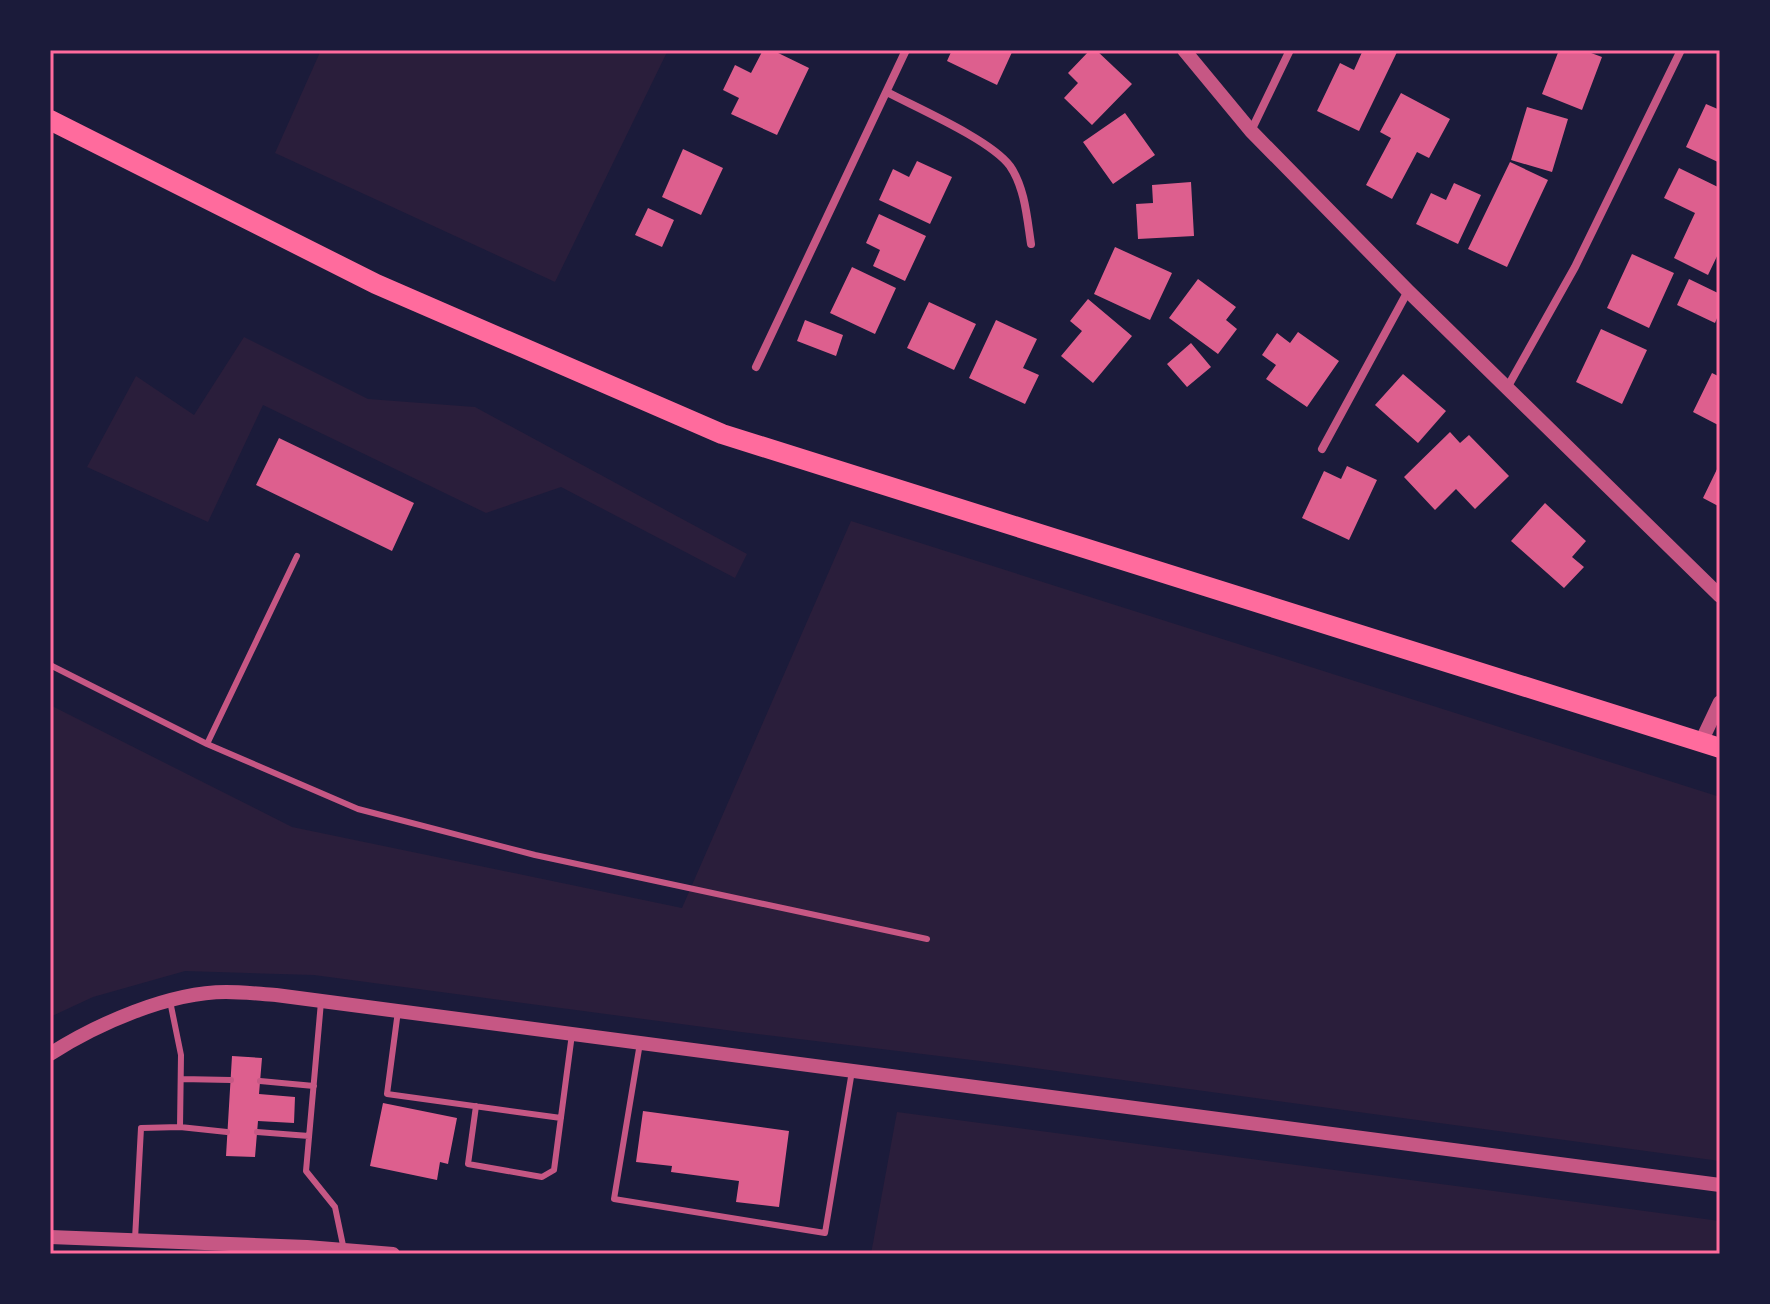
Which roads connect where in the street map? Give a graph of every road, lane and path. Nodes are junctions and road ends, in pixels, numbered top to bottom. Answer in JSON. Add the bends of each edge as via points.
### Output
{"nodes":[{"id":1,"x":906,"y":50,"type":"edge"},
{"id":2,"x":1184,"y":50,"type":"edge"},
{"id":3,"x":1290,"y":50,"type":"edge"},
{"id":4,"x":1681,"y":50,"type":"edge"},
{"id":5,"x":887,"y":92,"type":"junction"},
{"id":6,"x":50,"y":120,"type":"edge"},
{"id":7,"x":1251,"y":131,"type":"junction"},
{"id":8,"x":1031,"y":244,"type":"dead end"},
{"id":9,"x":1408,"y":291,"type":"junction"},
{"id":10,"x":756,"y":367,"type":"dead end"},
{"id":11,"x":1507,"y":388,"type":"junction"},
{"id":12,"x":1322,"y":449,"type":"dead end"},
{"id":13,"x":297,"y":556,"type":"dead end"},
{"id":14,"x":1720,"y":596,"type":"edge"},
{"id":15,"x":50,"y":665,"type":"edge"},
{"id":16,"x":1720,"y":702,"type":"edge"},
{"id":17,"x":207,"y":744,"type":"junction"},
{"id":18,"x":1711,"y":745,"type":"edge"},
{"id":19,"x":927,"y":939,"type":"dead end"},
{"id":20,"x":170,"y":1001,"type":"junction"},
{"id":21,"x":321,"y":1001,"type":"junction"},
{"id":22,"x":398,"y":1011,"type":"junction"},
{"id":23,"x":572,"y":1034,"type":"junction"},
{"id":24,"x":640,"y":1043,"type":"junction"},
{"id":25,"x":50,"y":1054,"type":"edge"},
{"id":26,"x":852,"y":1071,"type":"junction"},
{"id":27,"x":181,"y":1079,"type":"junction"},
{"id":28,"x":231,"y":1080,"type":"dead end"},
{"id":29,"x":260,"y":1081,"type":"dead end"},
{"id":30,"x":314,"y":1086,"type":"junction"},
{"id":31,"x":476,"y":1106,"type":"junction"},
{"id":32,"x":561,"y":1118,"type":"junction"},
{"id":33,"x":180,"y":1127,"type":"junction"},
{"id":34,"x":227,"y":1132,"type":"dead end"},
{"id":35,"x":257,"y":1132,"type":"dead end"},
{"id":36,"x":309,"y":1136,"type":"junction"},
{"id":37,"x":1720,"y":1185,"type":"edge"},
{"id":38,"x":50,"y":1237,"type":"edge"},
{"id":39,"x":134,"y":1240,"type":"junction"},
{"id":40,"x":264,"y":1250,"type":"edge"},
{"id":41,"x":344,"y":1250,"type":"junction"},
{"id":42,"x":393,"y":1254,"type":"edge"}],
"edges":[{"from":1,"to":5,"type":"street"},
{"from":2,"to":7,"type":"street"},
{"from":3,"to":7,"type":"street"},
{"from":4,"to":11,"type":"street","via":[[1575,267]]},
{"from":5,"to":8,"type":"street","via":[[992,148],[1010,166],[1026,209]]},
{"from":5,"to":10,"type":"street"},
{"from":6,"to":18,"type":"main road","via":[[376,284],[722,434]]},
{"from":7,"to":9,"type":"street"},
{"from":9,"to":11,"type":"street"},
{"from":9,"to":12,"type":"street"},
{"from":11,"to":14,"type":"street"},
{"from":13,"to":17,"type":"lane"},
{"from":15,"to":17,"type":"lane"},
{"from":16,"to":18,"type":"street"},
{"from":17,"to":19,"type":"lane","via":[[358,809],[535,855]]},
{"from":20,"to":21,"type":"street","via":[[223,992]]},
{"from":20,"to":25,"type":"street","via":[[121,1016]]},
{"from":20,"to":27,"type":"lane"},
{"from":21,"to":22,"type":"street"},
{"from":21,"to":30,"type":"lane"},
{"from":22,"to":23,"type":"street"},
{"from":22,"to":31,"type":"lane","via":[[387,1094]]},
{"from":23,"to":24,"type":"street"},
{"from":23,"to":32,"type":"lane"},
{"from":24,"to":26,"type":"street"},
{"from":24,"to":26,"type":"lane","via":[[614,1199],[825,1233]]},
{"from":26,"to":37,"type":"street"},
{"from":27,"to":28,"type":"lane"},
{"from":27,"to":33,"type":"lane"},
{"from":29,"to":30,"type":"lane"},
{"from":30,"to":36,"type":"lane"},
{"from":31,"to":32,"type":"lane"},
{"from":31,"to":32,"type":"lane","via":[[468,1164],[542,1177],[554,1170]]},
{"from":33,"to":34,"type":"lane"},
{"from":33,"to":39,"type":"lane","via":[[141,1128]]},
{"from":35,"to":36,"type":"lane"},
{"from":36,"to":41,"type":"lane","via":[[306,1171],[335,1207]]},
{"from":38,"to":39,"type":"street"},
{"from":39,"to":40,"type":"street"},
{"from":40,"to":41,"type":"street"},
{"from":41,"to":42,"type":"street"}]}
